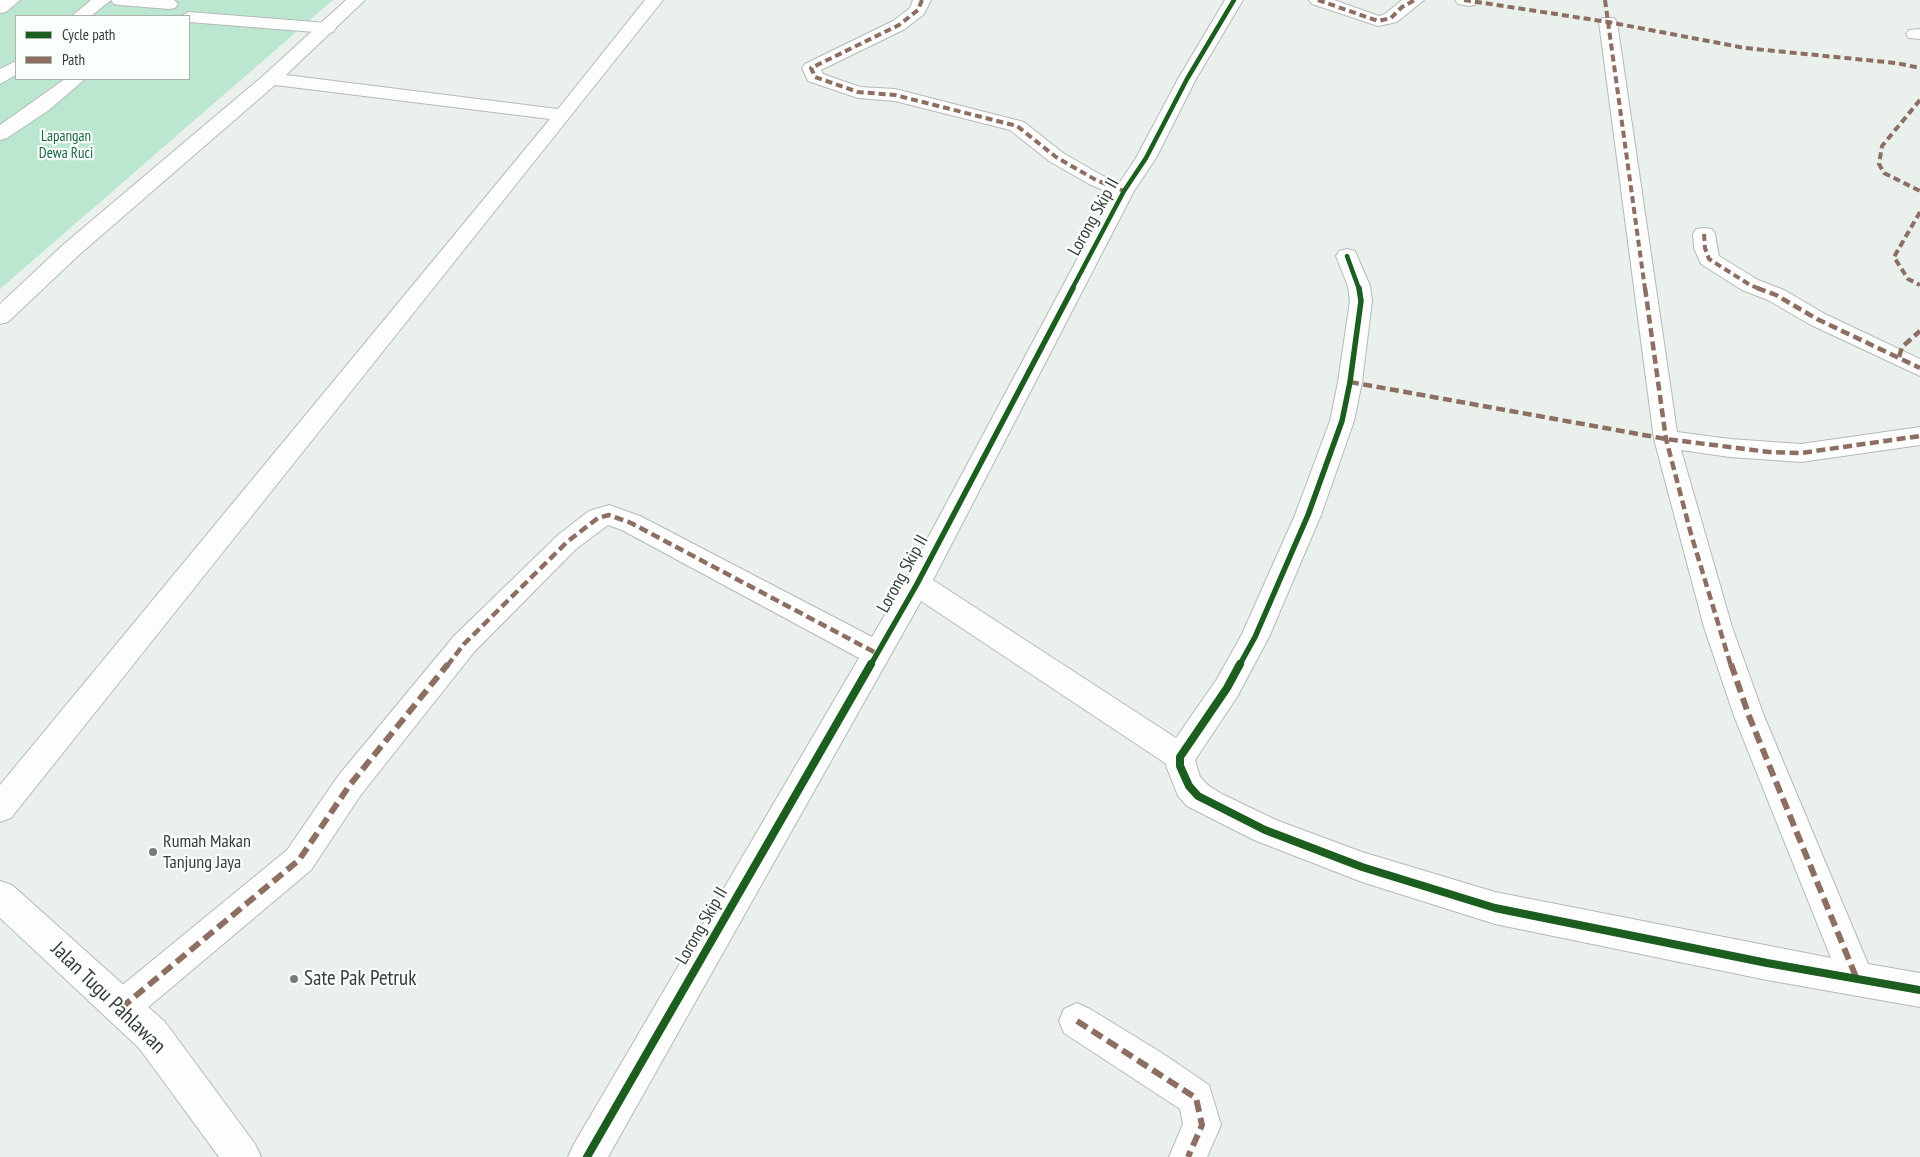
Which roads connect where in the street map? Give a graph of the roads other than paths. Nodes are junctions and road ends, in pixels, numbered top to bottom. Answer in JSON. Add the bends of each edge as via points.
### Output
{"nodes":[{"id":1,"x":10,"y":0,"type":"edge"},
{"id":2,"x":102,"y":0,"type":"edge"},
{"id":3,"x":120,"y":0,"type":"edge"},
{"id":4,"x":356,"y":0,"type":"edge"},
{"id":5,"x":654,"y":0,"type":"edge"},
{"id":6,"x":922,"y":0,"type":"edge"},
{"id":7,"x":1234,"y":0,"type":"edge"},
{"id":8,"x":1318,"y":0,"type":"edge"},
{"id":9,"x":1415,"y":0,"type":"edge"},
{"id":10,"x":0,"y":8,"type":"edge"},
{"id":11,"x":164,"y":9,"type":"edge"},
{"id":12,"x":81,"y":15,"type":"edge"},
{"id":13,"x":182,"y":15,"type":"edge"},
{"id":14,"x":190,"y":17,"type":"edge"},
{"id":15,"x":1608,"y":22,"type":"dead end"},
{"id":16,"x":327,"y":28,"type":"junction"},
{"id":17,"x":271,"y":79,"type":"junction"},
{"id":18,"x":75,"y":80,"type":"edge"},
{"id":19,"x":564,"y":116,"type":"junction"},
{"id":20,"x":0,"y":134,"type":"edge"},
{"id":21,"x":1124,"y":191,"type":"junction"},
{"id":22,"x":1704,"y":234,"type":"dead end"},
{"id":23,"x":1347,"y":256,"type":"dead end"},
{"id":24,"x":0,"y":317,"type":"edge"},
{"id":25,"x":1920,"y":368,"type":"edge"},
{"id":26,"x":1920,"y":436,"type":"edge"},
{"id":27,"x":1666,"y":439,"type":"junction"},
{"id":28,"x":916,"y":584,"type":"junction"},
{"id":29,"x":876,"y":653,"type":"junction"},
{"id":30,"x":1180,"y":758,"type":"junction"},
{"id":31,"x":0,"y":808,"type":"edge"},
{"id":32,"x":0,"y":896,"type":"edge"},
{"id":33,"x":1856,"y":977,"type":"junction"},
{"id":34,"x":1920,"y":990,"type":"edge"},
{"id":35,"x":121,"y":1008,"type":"junction"},
{"id":36,"x":1077,"y":1022,"type":"dead end"},
{"id":37,"x":242,"y":1157,"type":"edge"},
{"id":38,"x":587,"y":1157,"type":"edge"},
{"id":39,"x":1188,"y":1157,"type":"edge"}],
"edges":[{"from":1,"to":10,"type":"street"},
{"from":2,"to":12,"type":"street"},
{"from":3,"to":11,"type":"street"},
{"from":4,"to":16,"type":"street"},
{"from":5,"to":19,"type":"street"},
{"from":6,"to":21,"type":"street","via":[[918,10],[900,24],[811,68],[814,77],[858,92],[895,95],[1017,126],[1056,157],[1096,180]]},
{"from":7,"to":21,"type":"street","name":"Lorong Skip II","via":[[1187,78],[1146,158]]},
{"from":8,"to":9,"type":"street","via":[[1378,21],[1391,18]]},
{"from":11,"to":13,"type":"street"},
{"from":14,"to":16,"type":"street"},
{"from":15,"to":27,"type":"street"},
{"from":16,"to":17,"type":"street"},
{"from":17,"to":19,"type":"street"},
{"from":17,"to":24,"type":"street","via":[[72,249]]},
{"from":18,"to":20,"type":"street"},
{"from":19,"to":31,"type":"street"},
{"from":21,"to":28,"type":"street","name":"Lorong Skip II"},
{"from":22,"to":25,"type":"street","via":[[1709,260],[1750,285]]},
{"from":23,"to":30,"type":"street","via":[[1361,300],[1342,421],[1308,515],[1255,637],[1227,688]]},
{"from":26,"to":27,"type":"street","via":[[1801,453]]},
{"from":27,"to":33,"type":"street","via":[[1716,618],[1746,708]]},
{"from":28,"to":29,"type":"street","name":"Lorong Skip II"},
{"from":28,"to":30,"type":"street"},
{"from":29,"to":35,"type":"street","via":[[631,522],[609,516],[598,518],[567,542],[464,644],[349,786],[299,860]]},
{"from":29,"to":38,"type":"street","name":"Lorong Skip II"},
{"from":30,"to":33,"type":"street","via":[[1189,786],[1198,796],[1265,830],[1362,867],[1495,908],[1767,963]]},
{"from":32,"to":35,"type":"street","name":"Jalan Tugu Pahlawan"},
{"from":33,"to":34,"type":"street"},
{"from":35,"to":37,"type":"street","name":"Jalan Tugu Pahlawan","via":[[152,1035]]},
{"from":36,"to":39,"type":"street","via":[[1196,1098],[1202,1125]]}]}
